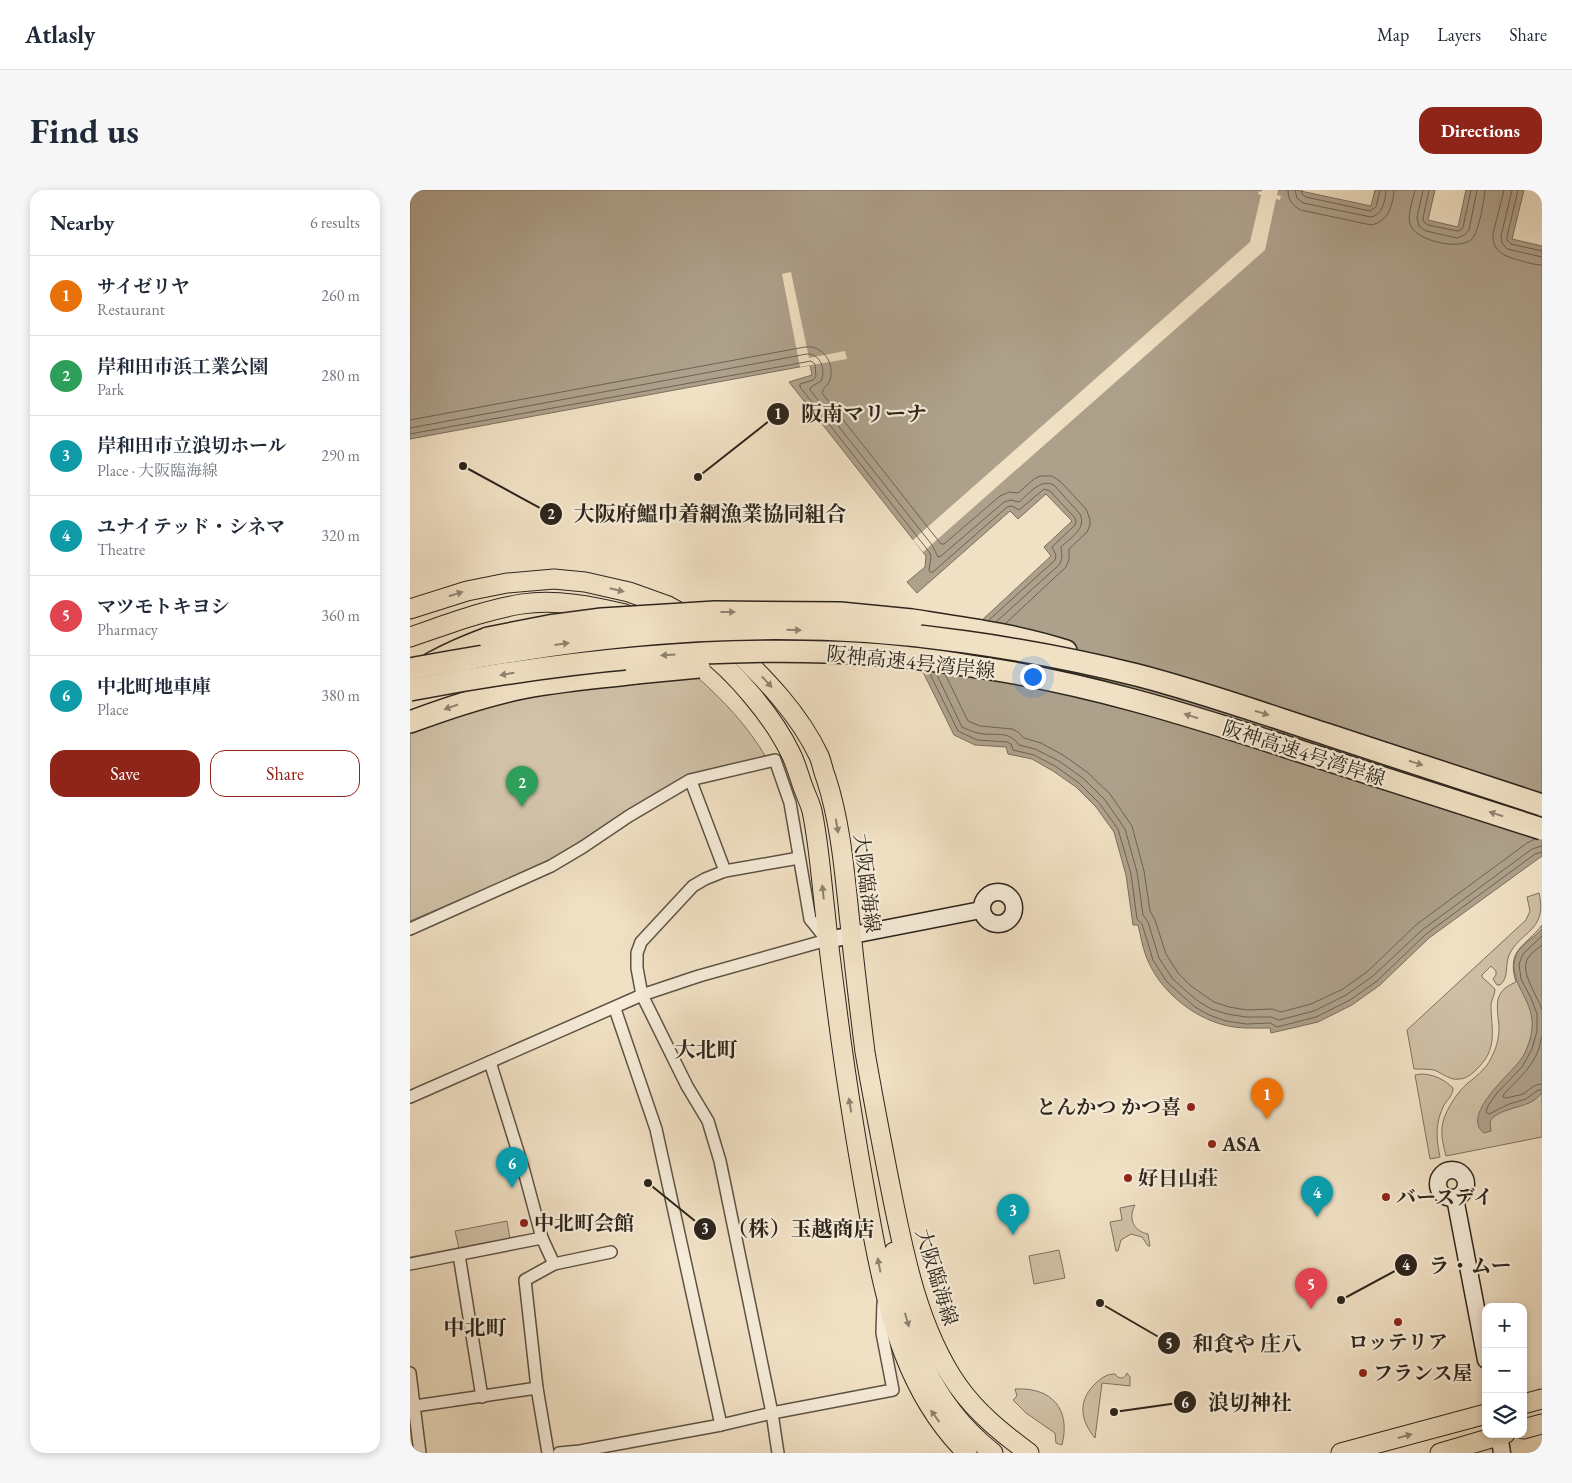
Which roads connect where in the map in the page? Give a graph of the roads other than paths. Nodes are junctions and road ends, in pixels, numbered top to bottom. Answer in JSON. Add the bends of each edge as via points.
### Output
{"nodes":[{"id":1,"x":410,"y":609,"type":"edge"},
{"id":2,"x":410,"y":637,"type":"edge"},
{"id":3,"x":917,"y":659,"type":"junction"},
{"id":4,"x":410,"y":669,"type":"edge"},
{"id":5,"x":1136,"y":675,"type":"junction"},
{"id":6,"x":410,"y":676,"type":"edge"},
{"id":7,"x":410,"y":690,"type":"edge"},
{"id":8,"x":410,"y":722,"type":"edge"},
{"id":9,"x":692,"y":784,"type":"dead end"},
{"id":10,"x":1542,"y":805,"type":"edge"},
{"id":11,"x":1542,"y":830,"type":"edge"},
{"id":12,"x":799,"y":858,"type":"junction"},
{"id":13,"x":725,"y":871,"type":"junction"},
{"id":14,"x":982,"y":910,"type":"dead end"},
{"id":15,"x":410,"y":929,"type":"edge"},
{"id":16,"x":851,"y":935,"type":"junction"},
{"id":17,"x":827,"y":940,"type":"junction"},
{"id":18,"x":642,"y":995,"type":"junction"},
{"id":19,"x":615,"y":1008,"type":"junction"},
{"id":20,"x":490,"y":1062,"type":"junction"},
{"id":21,"x":410,"y":1097,"type":"edge"},
{"id":22,"x":1455,"y":1198,"type":"dead end"},
{"id":23,"x":542,"y":1238,"type":"junction"},
{"id":24,"x":901,"y":1241,"type":"junction"},
{"id":25,"x":611,"y":1252,"type":"dead end"},
{"id":26,"x":459,"y":1254,"type":"junction"},
{"id":27,"x":410,"y":1264,"type":"edge"},
{"id":28,"x":554,"y":1264,"type":"junction"},
{"id":29,"x":883,"y":1289,"type":"junction"},
{"id":30,"x":1484,"y":1348,"type":"edge"},
{"id":31,"x":410,"y":1373,"type":"edge"},
{"id":32,"x":537,"y":1388,"type":"junction"},
{"id":33,"x":482,"y":1397,"type":"junction"},
{"id":34,"x":1542,"y":1399,"type":"edge"},
{"id":35,"x":1527,"y":1403,"type":"edge"},
{"id":36,"x":772,"y":1412,"type":"junction"},
{"id":37,"x":414,"y":1413,"type":"edge"},
{"id":38,"x":1482,"y":1415,"type":"edge"},
{"id":39,"x":1542,"y":1424,"type":"edge"},
{"id":40,"x":721,"y":1425,"type":"junction"},
{"id":41,"x":1527,"y":1428,"type":"edge"},
{"id":42,"x":953,"y":1439,"type":"edge"},
{"id":43,"x":1502,"y":1439,"type":"edge"},
{"id":44,"x":580,"y":1452,"type":"edge"},
{"id":45,"x":420,"y":1453,"type":"edge"},
{"id":46,"x":548,"y":1453,"type":"edge"},
{"id":47,"x":559,"y":1453,"type":"edge"},
{"id":48,"x":778,"y":1453,"type":"edge"},
{"id":49,"x":967,"y":1453,"type":"edge"},
{"id":50,"x":993,"y":1453,"type":"edge"},
{"id":51,"x":1029,"y":1453,"type":"edge"},
{"id":52,"x":1341,"y":1453,"type":"edge"},
{"id":53,"x":1440,"y":1453,"type":"edge"}],
"edges":[{"from":1,"to":16,"type":"main road","name":"大阪臨海線","one_way":true,"via":[[467,591],[507,584],[554,579],[585,582],[629,592],[668,606],[731,646],[799,720],[819,757],[832,797],[842,850]]},
{"from":17,"to":2,"type":"main road","one_way":true,"via":[[818,842],[811,809],[791,754],[777,729],[742,684],[718,659],[680,629],[590,606],[549,603],[495,610]]},
{"from":3,"to":7,"type":"highway","name":"阪神高速4号湾岸線","one_way":true,"bridge":true,"via":[[828,652],[715,652],[568,665]]},
{"from":3,"to":8,"type":"highway","one_way":true,"bridge":true,"via":[[772,660],[564,681],[486,697]]},
{"from":11,"to":3,"type":"highway","name":"阪神高速4号湾岸線","one_way":true,"bridge":true,"via":[[1110,693],[980,667]]},
{"from":4,"to":5,"type":"highway","name":"阪神高速4号湾岸線","one_way":true,"bridge":true,"via":[[629,636],[772,629],[965,642]]},
{"from":6,"to":5,"type":"highway","one_way":true,"bridge":true,"via":[[444,656],[488,638],[549,626],[715,612],[840,613],[912,620],[1046,644]]},
{"from":5,"to":10,"type":"highway","name":"阪神高速4号湾岸線","one_way":true,"bridge":true,"via":[[1257,711]]},
{"from":9,"to":13,"type":"street"},
{"from":12,"to":13,"type":"street"},
{"from":12,"to":15,"type":"street","via":[[790,803],[775,760],[690,780],[551,866]]},
{"from":12,"to":17,"type":"street","via":[[810,919]]},
{"from":13,"to":18,"type":"street","via":[[693,886],[641,942],[637,968]]},
{"from":14,"to":16,"type":"street"},
{"from":16,"to":17,"type":"street"},
{"from":16,"to":24,"type":"main road","name":"大阪臨海線","via":[[866,1052]]},
{"from":17,"to":18,"type":"street"},
{"from":29,"to":17,"type":"main road","one_way":true,"via":[[857,1150]]},
{"from":18,"to":19,"type":"street"},
{"from":18,"to":36,"type":"street","via":[[711,1129]]},
{"from":19,"to":20,"type":"street"},
{"from":19,"to":40,"type":"street","via":[[656,1129]]},
{"from":20,"to":21,"type":"street"},
{"from":20,"to":23,"type":"street"},
{"from":22,"to":30,"type":"street"},
{"from":23,"to":26,"type":"street"},
{"from":23,"to":28,"type":"street"},
{"from":24,"to":42,"type":"main road","one_way":true,"via":[[893,1254],[910,1331]]},
{"from":24,"to":51,"type":"main road","name":"大阪臨海線","via":[[928,1329],[957,1384],[974,1407]]},
{"from":25,"to":28,"type":"street"},
{"from":26,"to":27,"type":"street"},
{"from":26,"to":33,"type":"street"},
{"from":28,"to":32,"type":"street","via":[[525,1280]]},
{"from":29,"to":36,"type":"street","via":[[882,1333],[893,1390]]},
{"from":42,"to":29,"type":"main road","one_way":true,"via":[[912,1376]]},
{"from":31,"to":37,"type":"street"},
{"from":32,"to":33,"type":"street"},
{"from":32,"to":46,"type":"street"},
{"from":33,"to":37,"type":"street"},
{"from":34,"to":35,"type":"main road"},
{"from":36,"to":40,"type":"street"},
{"from":36,"to":48,"type":"street"},
{"from":37,"to":45,"type":"street"},
{"from":52,"to":38,"type":"main road","one_way":true},
{"from":39,"to":41,"type":"main road"},
{"from":40,"to":44,"type":"street"},
{"from":42,"to":49,"type":"main road"},
{"from":42,"to":50,"type":"main road","via":[[973,1437]]},
{"from":43,"to":53,"type":"main road"},
{"from":44,"to":47,"type":"street"}]}
